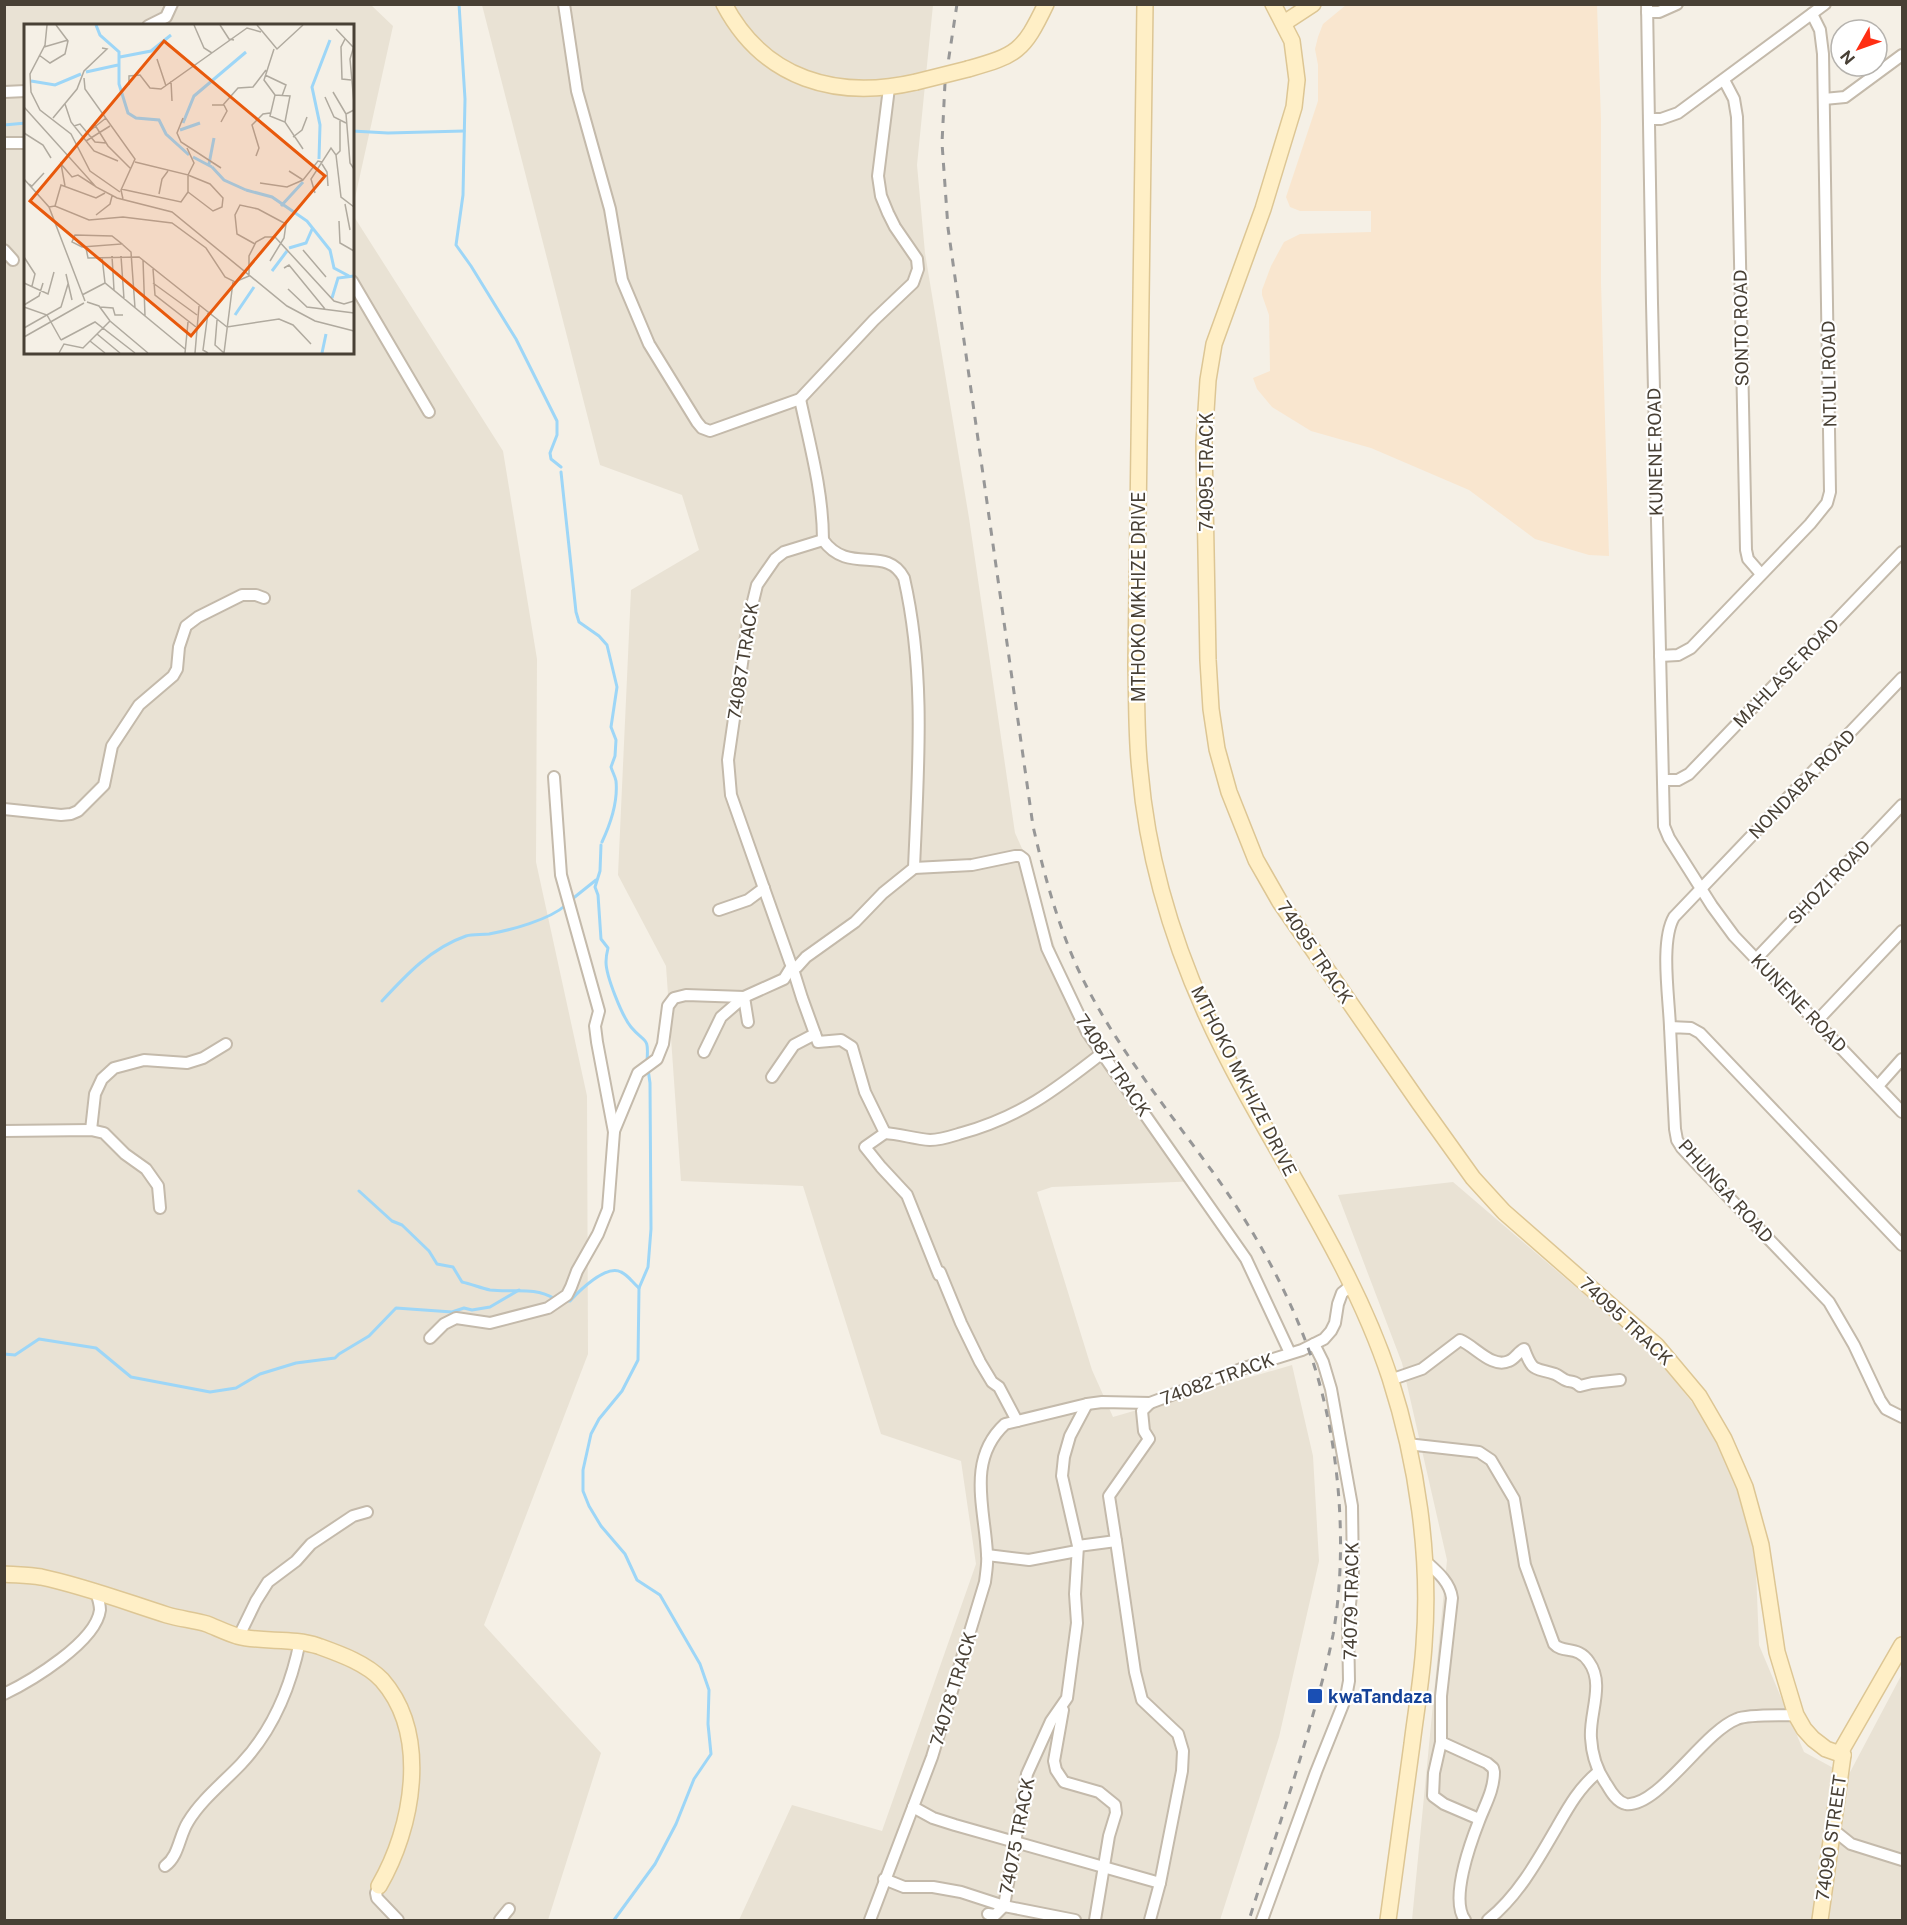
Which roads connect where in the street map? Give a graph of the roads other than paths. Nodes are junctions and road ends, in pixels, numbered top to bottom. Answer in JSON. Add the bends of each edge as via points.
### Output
{"nodes":[{"id":1,"x":172,"y":4,"type":"edge"},
{"id":2,"x":564,"y":4,"type":"edge"},
{"id":3,"x":724,"y":4,"type":"edge"},
{"id":4,"x":1046,"y":4,"type":"edge"},
{"id":5,"x":1273,"y":4,"type":"edge"},
{"id":6,"x":1313,"y":4,"type":"edge"},
{"id":7,"x":1677,"y":4,"type":"edge"},
{"id":8,"x":1825,"y":4,"type":"edge"},
{"id":9,"x":1146,"y":5,"type":"edge"},
{"id":10,"x":1647,"y":8,"type":"edge"},
{"id":11,"x":1812,"y":14,"type":"junction"},
{"id":12,"x":1284,"y":23,"type":"junction"},
{"id":13,"x":152,"y":24,"type":"edge"},
{"id":14,"x":1902,"y":56,"type":"edge"},
{"id":15,"x":1724,"y":80,"type":"junction"},
{"id":16,"x":889,"y":88,"type":"junction"},
{"id":17,"x":24,"y":91,"type":"edge"},
{"id":18,"x":4,"y":92,"type":"edge"},
{"id":19,"x":1824,"y":99,"type":"junction"},
{"id":20,"x":1649,"y":119,"type":"junction"},
{"id":21,"x":4,"y":143,"type":"edge"},
{"id":22,"x":24,"y":143,"type":"edge"},
{"id":23,"x":4,"y":250,"type":"edge"},
{"id":24,"x":13,"y":260,"type":"dead end"},
{"id":25,"x":354,"y":284,"type":"edge"},
{"id":26,"x":800,"y":399,"type":"junction"},
{"id":27,"x":429,"y":412,"type":"dead end"},
{"id":28,"x":823,"y":540,"type":"junction"},
{"id":29,"x":1902,"y":552,"type":"edge"},
{"id":30,"x":1761,"y":574,"type":"junction"},
{"id":31,"x":264,"y":598,"type":"dead end"},
{"id":32,"x":1660,"y":656,"type":"junction"},
{"id":33,"x":1902,"y":678,"type":"edge"},
{"id":34,"x":554,"y":777,"type":"dead end"},
{"id":35,"x":1663,"y":780,"type":"junction"},
{"id":36,"x":1902,"y":805,"type":"edge"},
{"id":37,"x":4,"y":809,"type":"edge"},
{"id":38,"x":914,"y":868,"type":"junction"},
{"id":39,"x":764,"y":888,"type":"junction"},
{"id":40,"x":1702,"y":889,"type":"junction"},
{"id":41,"x":719,"y":910,"type":"dead end"},
{"id":42,"x":1902,"y":932,"type":"edge"},
{"id":43,"x":1756,"y":959,"type":"junction"},
{"id":44,"x":792,"y":966,"type":"junction"},
{"id":45,"x":744,"y":997,"type":"junction"},
{"id":46,"x":748,"y":1022,"type":"dead end"},
{"id":47,"x":1816,"y":1022,"type":"junction"},
{"id":48,"x":1670,"y":1027,"type":"junction"},
{"id":49,"x":815,"y":1034,"type":"junction"},
{"id":50,"x":226,"y":1044,"type":"dead end"},
{"id":51,"x":704,"y":1052,"type":"dead end"},
{"id":52,"x":1101,"y":1054,"type":"junction"},
{"id":53,"x":1902,"y":1059,"type":"edge"},
{"id":54,"x":772,"y":1077,"type":"dead end"},
{"id":55,"x":1878,"y":1086,"type":"junction"},
{"id":56,"x":1902,"y":1112,"type":"edge"},
{"id":57,"x":91,"y":1130,"type":"junction"},
{"id":58,"x":4,"y":1131,"type":"edge"},
{"id":59,"x":614,"y":1132,"type":"junction"},
{"id":60,"x":885,"y":1133,"type":"junction"},
{"id":61,"x":160,"y":1208,"type":"dead end"},
{"id":62,"x":1902,"y":1245,"type":"edge"},
{"id":63,"x":1352,"y":1285,"type":"junction"},
{"id":64,"x":430,"y":1338,"type":"dead end"},
{"id":65,"x":1314,"y":1344,"type":"junction"},
{"id":66,"x":1290,"y":1353,"type":"junction"},
{"id":67,"x":1390,"y":1380,"type":"junction"},
{"id":68,"x":1620,"y":1380,"type":"dead end"},
{"id":69,"x":1150,"y":1403,"type":"junction"},
{"id":70,"x":1087,"y":1404,"type":"junction"},
{"id":71,"x":1902,"y":1417,"type":"edge"},
{"id":72,"x":1017,"y":1421,"type":"junction"},
{"id":73,"x":1407,"y":1444,"type":"junction"},
{"id":74,"x":988,"y":1449,"type":"joint"},
{"id":75,"x":368,"y":1512,"type":"dead end"},
{"id":76,"x":1116,"y":1541,"type":"junction"},
{"id":77,"x":1077,"y":1549,"type":"junction"},
{"id":78,"x":987,"y":1555,"type":"junction"},
{"id":79,"x":1423,"y":1559,"type":"junction"},
{"id":80,"x":4,"y":1574,"type":"edge"},
{"id":81,"x":96,"y":1592,"type":"junction"},
{"id":82,"x":239,"y":1636,"type":"junction"},
{"id":83,"x":300,"y":1641,"type":"junction"},
{"id":84,"x":1902,"y":1645,"type":"edge"},
{"id":85,"x":4,"y":1694,"type":"edge"},
{"id":86,"x":1067,"y":1698,"type":"junction"},
{"id":87,"x":1796,"y":1715,"type":"junction"},
{"id":88,"x":1441,"y":1742,"type":"junction"},
{"id":89,"x":1843,"y":1755,"type":"junction"},
{"id":90,"x":1598,"y":1772,"type":"junction"},
{"id":91,"x":913,"y":1808,"type":"junction"},
{"id":92,"x":1479,"y":1819,"type":"junction"},
{"id":93,"x":1831,"y":1828,"type":"junction"},
{"id":94,"x":1016,"y":1844,"type":"junction"},
{"id":95,"x":1902,"y":1860,"type":"edge"},
{"id":96,"x":165,"y":1866,"type":"dead end"},
{"id":97,"x":1105,"y":1867,"type":"junction"},
{"id":98,"x":884,"y":1879,"type":"junction"},
{"id":99,"x":1160,"y":1883,"type":"junction"},
{"id":100,"x":379,"y":1886,"type":"joint"},
{"id":101,"x":1004,"y":1906,"type":"junction"},
{"id":102,"x":509,"y":1909,"type":"dead end"},
{"id":103,"x":988,"y":1914,"type":"dead end"},
{"id":104,"x":398,"y":1920,"type":"edge"},
{"id":105,"x":500,"y":1920,"type":"edge"},
{"id":106,"x":870,"y":1920,"type":"edge"},
{"id":107,"x":1075,"y":1920,"type":"edge"},
{"id":108,"x":1095,"y":1920,"type":"edge"},
{"id":109,"x":1150,"y":1920,"type":"edge"},
{"id":110,"x":1262,"y":1920,"type":"edge"},
{"id":111,"x":1388,"y":1920,"type":"edge"},
{"id":112,"x":1465,"y":1920,"type":"edge"},
{"id":113,"x":1488,"y":1920,"type":"edge"},
{"id":114,"x":1820,"y":1920,"type":"edge"}],
"edges":[{"from":1,"to":13,"type":"street","via":[[166,17]]},
{"from":2,"to":26,"type":"street","via":[[577,91],[607,199],[622,280],[649,344],[702,428],[720,428]]},
{"from":3,"to":16,"type":"street","via":[[762,53],[798,75],[843,88]]},
{"from":4,"to":16,"type":"street","bridge":true,"via":[[1034,30],[1006,58]]},
{"from":5,"to":12,"type":"street","name":"74095 TRACK"},
{"from":6,"to":12,"type":"street"},
{"from":7,"to":10,"type":"street","via":[[1659,12]]},
{"from":8,"to":11,"type":"street"},
{"from":9,"to":63,"type":"street","name":"MTHOKO MKHIZE DRIVE","via":[[1137,700],[1145,813],[1166,908],[1206,1014]]},
{"from":10,"to":20,"type":"street","name":"KUNENE ROAD"},
{"from":11,"to":15,"type":"street"},
{"from":11,"to":19,"type":"street","name":"NTULI ROAD","via":[[1822,37]]},
{"from":12,"to":87,"type":"street","name":"74095 TRACK","via":[[1296,62],[1293,107],[1263,209],[1214,344],[1206,407],[1208,660],[1215,739],[1229,792],[1256,860],[1280,902],[1473,1178],[1504,1212],[1657,1346],[1699,1396],[1745,1487],[1761,1545],[1777,1652]]},
{"from":14,"to":19,"type":"street","via":[[1845,97]]},
{"from":15,"to":20,"type":"street","via":[[1670,117]]},
{"from":15,"to":30,"type":"street","name":"SONTO ROAD","via":[[1734,99],[1737,117],[1746,550],[1748,559]]},
{"from":16,"to":26,"type":"street","via":[[878,176],[881,196],[894,227],[917,259],[917,276]]},
{"from":17,"to":18,"type":"street"},
{"from":19,"to":30,"type":"street","name":"NTULI ROAD","via":[[1830,492],[1823,508]]},
{"from":20,"to":32,"type":"street","name":"KUNENE ROAD"},
{"from":21,"to":22,"type":"street"},
{"from":23,"to":24,"type":"street"},
{"from":25,"to":27,"type":"street"},
{"from":26,"to":28,"type":"street","via":[[818,484]]},
{"from":28,"to":38,"type":"street","via":[[843,557],[889,562],[904,578],[918,671]]},
{"from":28,"to":39,"type":"street","name":"74087 TRACK","via":[[795,547],[775,559],[757,585],[748,622],[728,760],[729,781]]},
{"from":29,"to":35,"type":"street","name":"MAHLASE ROAD","via":[[1689,774],[1678,780]]},
{"from":30,"to":32,"type":"street","name":"NTULI ROAD","via":[[1691,648],[1678,655]]},
{"from":31,"to":37,"type":"street","via":[[242,595],[186,626],[173,676],[139,705],[112,746],[104,785],[78,811],[61,815]]},
{"from":32,"to":35,"type":"street","name":"KUNENE ROAD"},
{"from":33,"to":40,"type":"street","name":"NONDABA ROAD"},
{"from":34,"to":59,"type":"street","via":[[561,876],[599,1011],[595,1026]]},
{"from":35,"to":40,"type":"street","name":"KUNENE ROAD","via":[[1664,826]]},
{"from":36,"to":43,"type":"street","name":"SHOZI ROAD"},
{"from":38,"to":44,"type":"street","via":[[855,922],[797,967]]},
{"from":38,"to":52,"type":"street","name":"74087 TRACK","via":[[972,865],[1015,856],[1024,859],[1047,948]]},
{"from":39,"to":41,"type":"street","via":[[748,900]]},
{"from":39,"to":44,"type":"street","name":"74087 TRACK"},
{"from":40,"to":43,"type":"street","name":"KUNENE ROAD","via":[[1724,924]]},
{"from":40,"to":48,"type":"street","via":[[1669,926]]},
{"from":42,"to":47,"type":"street"},
{"from":43,"to":47,"type":"street","name":"KUNENE ROAD"},
{"from":44,"to":45,"type":"street","via":[[784,979]]},
{"from":44,"to":49,"type":"street","name":"74087 TRACK"},
{"from":45,"to":46,"type":"street"},
{"from":45,"to":51,"type":"street","via":[[721,1017]]},
{"from":45,"to":59,"type":"street","via":[[679,996],[670,1002],[657,1059],[638,1073]]},
{"from":47,"to":55,"type":"street","name":"KUNENE ROAD"},
{"from":48,"to":62,"type":"street","via":[[1691,1028],[1706,1039]]},
{"from":48,"to":71,"type":"street","name":"PHUNGA ROAD","via":[[1677,1140],[1828,1302],[1880,1400],[1886,1409]]},
{"from":49,"to":54,"type":"street","via":[[794,1045]]},
{"from":49,"to":60,"type":"street","via":[[818,1042],[841,1040],[852,1047],[865,1092]]},
{"from":50,"to":57,"type":"street","via":[[188,1063],[144,1060],[114,1068],[102,1079],[95,1094]]},
{"from":52,"to":60,"type":"street","via":[[1033,1104],[981,1128],[930,1140]]},
{"from":52,"to":66,"type":"street","name":"74087 TRACK","via":[[1246,1259]]},
{"from":53,"to":55,"type":"street"},
{"from":55,"to":56,"type":"street","name":"KUNENE ROAD"},
{"from":57,"to":58,"type":"street"},
{"from":57,"to":61,"type":"street","via":[[104,1133],[146,1169],[158,1186]]},
{"from":59,"to":64,"type":"street","via":[[608,1209],[567,1295],[548,1308],[490,1323],[456,1318]]},
{"from":60,"to":72,"type":"street","via":[[866,1147],[907,1195],[961,1323]]},
{"from":63,"to":65,"type":"street","name":"74082 TRACK","via":[[1342,1293],[1331,1331]]},
{"from":63,"to":67,"type":"street","name":"MTHOKO MKHIZE DRIVE"},
{"from":65,"to":66,"type":"street","name":"74082 TRACK"},
{"from":65,"to":110,"type":"street","name":"74079 TRACK","via":[[1331,1389],[1352,1506],[1349,1681]]},
{"from":66,"to":69,"type":"street","name":"74082 TRACK"},
{"from":67,"to":68,"type":"street","via":[[1422,1369],[1460,1340],[1488,1359],[1502,1363],[1524,1349],[1529,1362],[1539,1371],[1580,1386]]},
{"from":67,"to":73,"type":"street","name":"MTHOKO MKHIZE DRIVE"},
{"from":69,"to":70,"type":"street","name":"74082 TRACK"},
{"from":69,"to":76,"type":"street","via":[[1142,1411],[1144,1431],[1149,1438],[1109,1496]]},
{"from":70,"to":72,"type":"street","name":"74082 TRACK"},
{"from":70,"to":77,"type":"street","name":"74075 TRACK","via":[[1070,1436],[1062,1476]]},
{"from":72,"to":74,"type":"street","name":"74082 TRACK","via":[[997,1431]]},
{"from":73,"to":79,"type":"street","name":"MTHOKO MKHIZE DRIVE"},
{"from":73,"to":90,"type":"street","via":[[1479,1452],[1491,1460],[1515,1499],[1525,1565],[1554,1644],[1576,1650],[1591,1663],[1597,1685],[1590,1737]]},
{"from":74,"to":78,"type":"street","name":"74078 TRACK","via":[[980,1478]]},
{"from":75,"to":82,"type":"street","via":[[353,1516],[311,1544],[296,1561],[268,1581]]},
{"from":76,"to":77,"type":"street"},
{"from":76,"to":99,"type":"street","via":[[1142,1700],[1178,1734],[1184,1751]]},
{"from":77,"to":78,"type":"street","via":[[1029,1560]]},
{"from":77,"to":86,"type":"street","name":"74075 TRACK","via":[[1077,1623]]},
{"from":78,"to":91,"type":"street","name":"74078 TRACK","via":[[985,1582]]},
{"from":79,"to":88,"type":"street","via":[[1443,1579],[1452,1598],[1441,1696]]},
{"from":79,"to":111,"type":"street","name":"MTHOKO MKHIZE DRIVE","via":[[1424,1644]]},
{"from":80,"to":81,"type":"street","via":[[39,1577]]},
{"from":81,"to":82,"type":"street"},
{"from":81,"to":85,"type":"street","via":[[99,1614],[84,1638],[39,1676]]},
{"from":82,"to":83,"type":"street"},
{"from":83,"to":96,"type":"street","via":[[287,1690],[266,1732],[188,1821],[175,1854]]},
{"from":83,"to":100,"type":"street","via":[[370,1670],[382,1680],[407,1723],[412,1746],[405,1821]]},
{"from":84,"to":89,"type":"street","name":"74090 STREET","via":[[1841,1751]]},
{"from":86,"to":94,"type":"street","name":"74075 TRACK","via":[[1027,1774]]},
{"from":86,"to":97,"type":"street","via":[[1054,1761],[1056,1770],[1064,1782],[1099,1792],[1115,1805]]},
{"from":87,"to":89,"type":"street","name":"74095 TRACK","via":[[1813,1739]]},
{"from":87,"to":90,"type":"street","via":[[1733,1721],[1700,1747],[1654,1793],[1635,1803],[1618,1800]]},
{"from":88,"to":92,"type":"street","via":[[1433,1796]]},
{"from":88,"to":92,"type":"street","via":[[1493,1768],[1494,1778]]},
{"from":89,"to":93,"type":"street","name":"74090 STREET"},
{"from":90,"to":113,"type":"street","via":[[1575,1795],[1518,1889]]},
{"from":91,"to":94,"type":"street"},
{"from":91,"to":98,"type":"street","name":"74078 TRACK"},
{"from":92,"to":112,"type":"street","via":[[1459,1896]]},
{"from":93,"to":95,"type":"street","via":[[1851,1844]]},
{"from":93,"to":114,"type":"street","name":"74090 STREET"},
{"from":94,"to":97,"type":"street"},
{"from":94,"to":101,"type":"street","name":"74075 TRACK"},
{"from":97,"to":99,"type":"street"},
{"from":97,"to":108,"type":"street"},
{"from":98,"to":101,"type":"street","via":[[904,1887],[961,1892]]},
{"from":98,"to":106,"type":"street","name":"74078 TRACK"},
{"from":99,"to":109,"type":"street"},
{"from":100,"to":104,"type":"street","via":[[377,1898]]},
{"from":101,"to":103,"type":"street","name":"74075 TRACK","via":[[995,1915]]},
{"from":101,"to":107,"type":"street"},
{"from":102,"to":105,"type":"street"}]}
